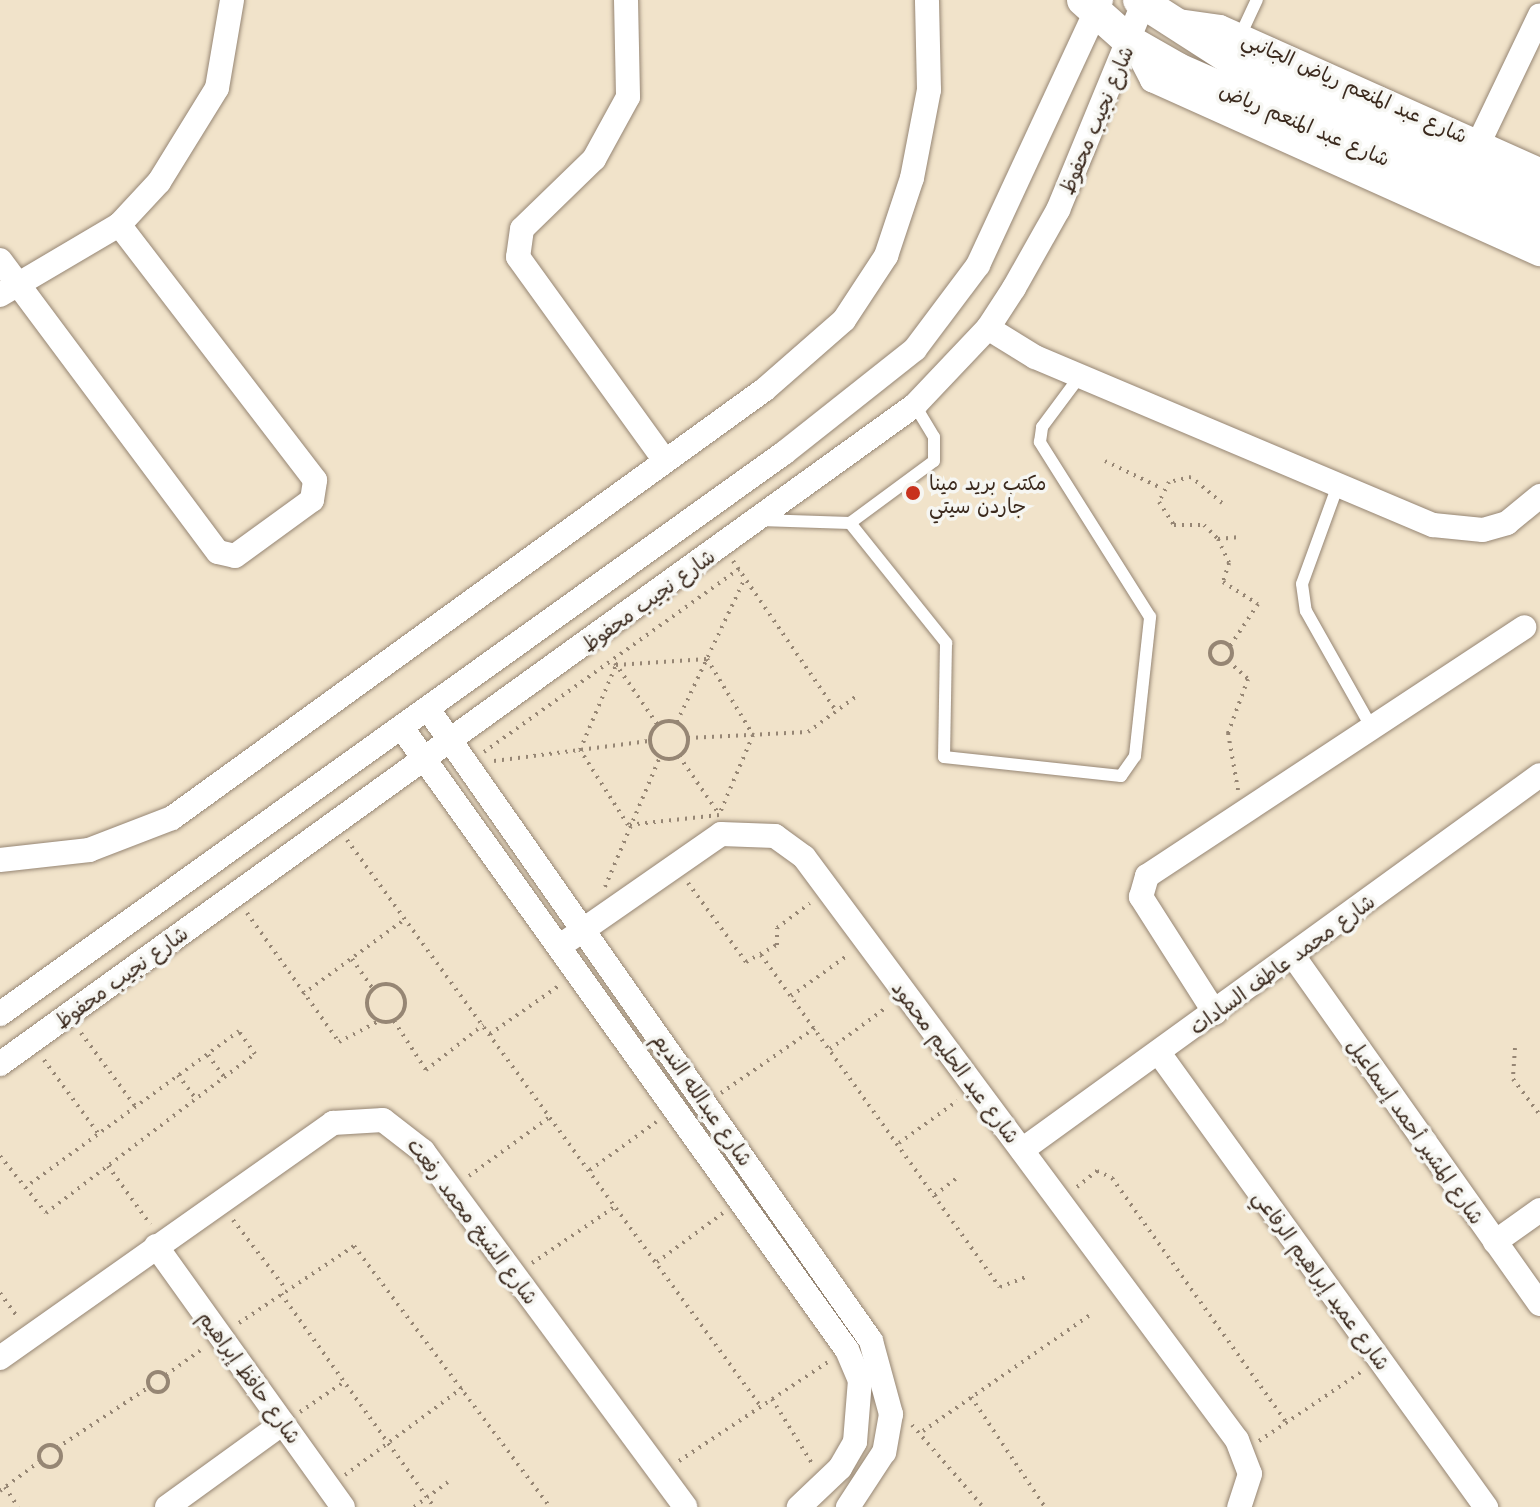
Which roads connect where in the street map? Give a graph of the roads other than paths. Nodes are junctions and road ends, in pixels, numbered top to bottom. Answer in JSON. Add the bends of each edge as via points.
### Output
{"nodes":[{"id":1,"x":232,"y":0,"type":"edge"},
{"id":2,"x":626,"y":0,"type":"edge"},
{"id":3,"x":927,"y":0,"type":"edge"},
{"id":4,"x":1257,"y":0,"type":"edge"},
{"id":5,"x":1093,"y":4,"type":"edge"},
{"id":6,"x":1149,"y":8,"type":"edge"},
{"id":7,"x":1540,"y":15,"type":"edge"},
{"id":8,"x":1240,"y":36,"type":"junction"},
{"id":9,"x":1131,"y":42,"type":"junction"},
{"id":10,"x":1474,"y":153,"type":"junction"},
{"id":11,"x":1540,"y":170,"type":"edge"},
{"id":12,"x":1540,"y":198,"type":"edge"},
{"id":13,"x":119,"y":225,"type":"junction"},
{"id":14,"x":1540,"y":227,"type":"edge"},
{"id":15,"x":1540,"y":254,"type":"edge"},
{"id":16,"x":0,"y":260,"type":"edge"},
{"id":17,"x":8,"y":288,"type":"edge"},
{"id":18,"x":988,"y":328,"type":"junction"},
{"id":19,"x":1080,"y":376,"type":"junction"},
{"id":20,"x":915,"y":405,"type":"junction"},
{"id":21,"x":662,"y":457,"type":"junction"},
{"id":22,"x":1338,"y":485,"type":"junction"},
{"id":23,"x":1540,"y":496,"type":"edge"},
{"id":24,"x":760,"y":520,"type":"junction"},
{"id":25,"x":850,"y":523,"type":"junction"},
{"id":26,"x":1524,"y":627,"type":"dead end"},
{"id":27,"x":428,"y":709,"type":"junction"},
{"id":28,"x":402,"y":728,"type":"junction"},
{"id":29,"x":1372,"y":728,"type":"junction"},
{"id":30,"x":451,"y":741,"type":"junction"},
{"id":31,"x":425,"y":759,"type":"junction"},
{"id":32,"x":1540,"y":775,"type":"edge"},
{"id":33,"x":0,"y":860,"type":"edge"},
{"id":34,"x":588,"y":926,"type":"junction"},
{"id":35,"x":560,"y":946,"type":"junction"},
{"id":36,"x":1294,"y":957,"type":"junction"},
{"id":37,"x":1215,"y":1013,"type":"junction"},
{"id":38,"x":0,"y":1014,"type":"edge"},
{"id":39,"x":1159,"y":1053,"type":"junction"},
{"id":40,"x":0,"y":1064,"type":"edge"},
{"id":41,"x":1022,"y":1150,"type":"junction"},
{"id":42,"x":1540,"y":1210,"type":"edge"},
{"id":43,"x":1495,"y":1242,"type":"junction"},
{"id":44,"x":160,"y":1244,"type":"junction"},
{"id":45,"x":1540,"y":1304,"type":"edge"},
{"id":46,"x":0,"y":1358,"type":"edge"},
{"id":47,"x":283,"y":1423,"type":"junction"},
{"id":48,"x":1482,"y":1506,"type":"edge"},
{"id":49,"x":167,"y":1507,"type":"edge"},
{"id":50,"x":343,"y":1507,"type":"edge"},
{"id":51,"x":685,"y":1507,"type":"edge"},
{"id":52,"x":799,"y":1507,"type":"edge"},
{"id":53,"x":848,"y":1507,"type":"edge"},
{"id":54,"x":1239,"y":1507,"type":"edge"}],
"edges":[{"from":1,"to":13,"type":"street","via":[[217,88],[159,182]]},
{"from":2,"to":21,"type":"street","via":[[628,97],[594,159],[522,229],[518,257]]},
{"from":3,"to":21,"type":"street","via":[[929,90],[912,178],[872,279],[844,320],[764,390]]},
{"from":4,"to":8,"type":"lane"},
{"from":5,"to":9,"type":"street","name":"شارع عبد المنعم رياض"},
{"from":5,"to":27,"type":"street","name":"شارع نجيب محفوظ","via":[[978,265],[915,349]]},
{"from":6,"to":8,"type":"street","name":"شارع عبد المنعم رياض الجانبي"},
{"from":6,"to":9,"type":"street","name":"شارع نجيب محفوظ"},
{"from":6,"to":10,"type":"street","name":"شارع عبد المنعم رياض","via":[[1231,59]]},
{"from":7,"to":10,"type":"street"},
{"from":8,"to":10,"type":"street","name":"شارع عبد المنعم رياض الجانبي"},
{"from":9,"to":14,"type":"street","name":"شارع عبد المنعم رياض"},
{"from":9,"to":15,"type":"street","via":[[1152,80]]},
{"from":9,"to":18,"type":"street","name":"شارع نجيب محفوظ","via":[[1058,210]]},
{"from":10,"to":11,"type":"street","name":"شارع عبد المنعم رياض الجانبي"},
{"from":10,"to":12,"type":"street","name":"شارع عبد المنعم رياض"},
{"from":13,"to":17,"type":"street"},
{"from":13,"to":17,"type":"street","via":[[315,480],[312,500],[241,553],[218,552]]},
{"from":16,"to":17,"type":"street"},
{"from":18,"to":19,"type":"street"},
{"from":18,"to":20,"type":"street","name":"شارع نجيب محفوظ"},
{"from":19,"to":22,"type":"street"},
{"from":19,"to":25,"type":"lane","via":[[1042,427],[1040,442],[1150,617],[1135,756],[1121,776],[948,761],[941,753],[946,643]]},
{"from":20,"to":24,"type":"street","name":"شارع نجيب محفوظ"},
{"from":20,"to":25,"type":"lane","via":[[934,437],[934,461]]},
{"from":21,"to":33,"type":"street","via":[[172,818],[89,850]]},
{"from":22,"to":23,"type":"street","via":[[1457,531],[1507,523]]},
{"from":22,"to":29,"type":"lane","via":[[1302,584],[1306,611]]},
{"from":24,"to":25,"type":"lane"},
{"from":24,"to":30,"type":"street","name":"شارع نجيب محفوظ"},
{"from":26,"to":29,"type":"street"},
{"from":27,"to":28,"type":"street","name":"شارع نجيب محفوظ"},
{"from":27,"to":30,"type":"street","name":"شارع عبدالله النديم"},
{"from":28,"to":31,"type":"street","name":"شارع عبدالله النديم"},
{"from":28,"to":38,"type":"street","name":"شارع نجيب محفوظ"},
{"from":29,"to":37,"type":"street","via":[[1142,884],[1141,897]]},
{"from":30,"to":31,"type":"street","name":"شارع نجيب محفوظ"},
{"from":30,"to":34,"type":"street","name":"شارع عبدالله النديم"},
{"from":31,"to":35,"type":"street","name":"شارع عبدالله النديم"},
{"from":31,"to":40,"type":"street","name":"شارع نجيب محفوظ"},
{"from":32,"to":36,"type":"street","name":"شارع محمد عاطف السادات"},
{"from":34,"to":35,"type":"street"},
{"from":34,"to":41,"type":"street","name":"شارع عبد الحليم محمود","via":[[726,824],[775,836],[804,857]]},
{"from":34,"to":53,"type":"street","name":"شارع عبدالله النديم","via":[[849,1307],[886,1374],[891,1414],[884,1452]]},
{"from":35,"to":52,"type":"street","name":"شارع عبدالله النديم","via":[[847,1350],[862,1412],[855,1442],[826,1485]]},
{"from":36,"to":37,"type":"street","name":"شارع محمد عاطف السادات"},
{"from":36,"to":43,"type":"street","name":"شارع المشير أحمد إسماعيل"},
{"from":37,"to":39,"type":"street","name":"شارع محمد عاطف السادات"},
{"from":39,"to":41,"type":"street","name":"شارع محمد عاطف السادات"},
{"from":39,"to":48,"type":"street","name":"شارع عميد إبراهيم الرفاعي"},
{"from":41,"to":54,"type":"street","name":"شارع عبد الحليم محمود","via":[[1244,1452],[1250,1474]]},
{"from":42,"to":43,"type":"street"},
{"from":43,"to":45,"type":"street","name":"شارع المشير أحمد إسماعيل"},
{"from":44,"to":46,"type":"street","name":"شارع الشيخ محمد رفعت"},
{"from":44,"to":47,"type":"street","name":"شارع حافظ إبراهيم"},
{"from":44,"to":51,"type":"street","name":"شارع الشيخ محمد رفعت","via":[[333,1123],[357,1117],[406,1132]]},
{"from":47,"to":49,"type":"street"},
{"from":47,"to":50,"type":"street","name":"شارع حافظ إبراهيم"}]}
